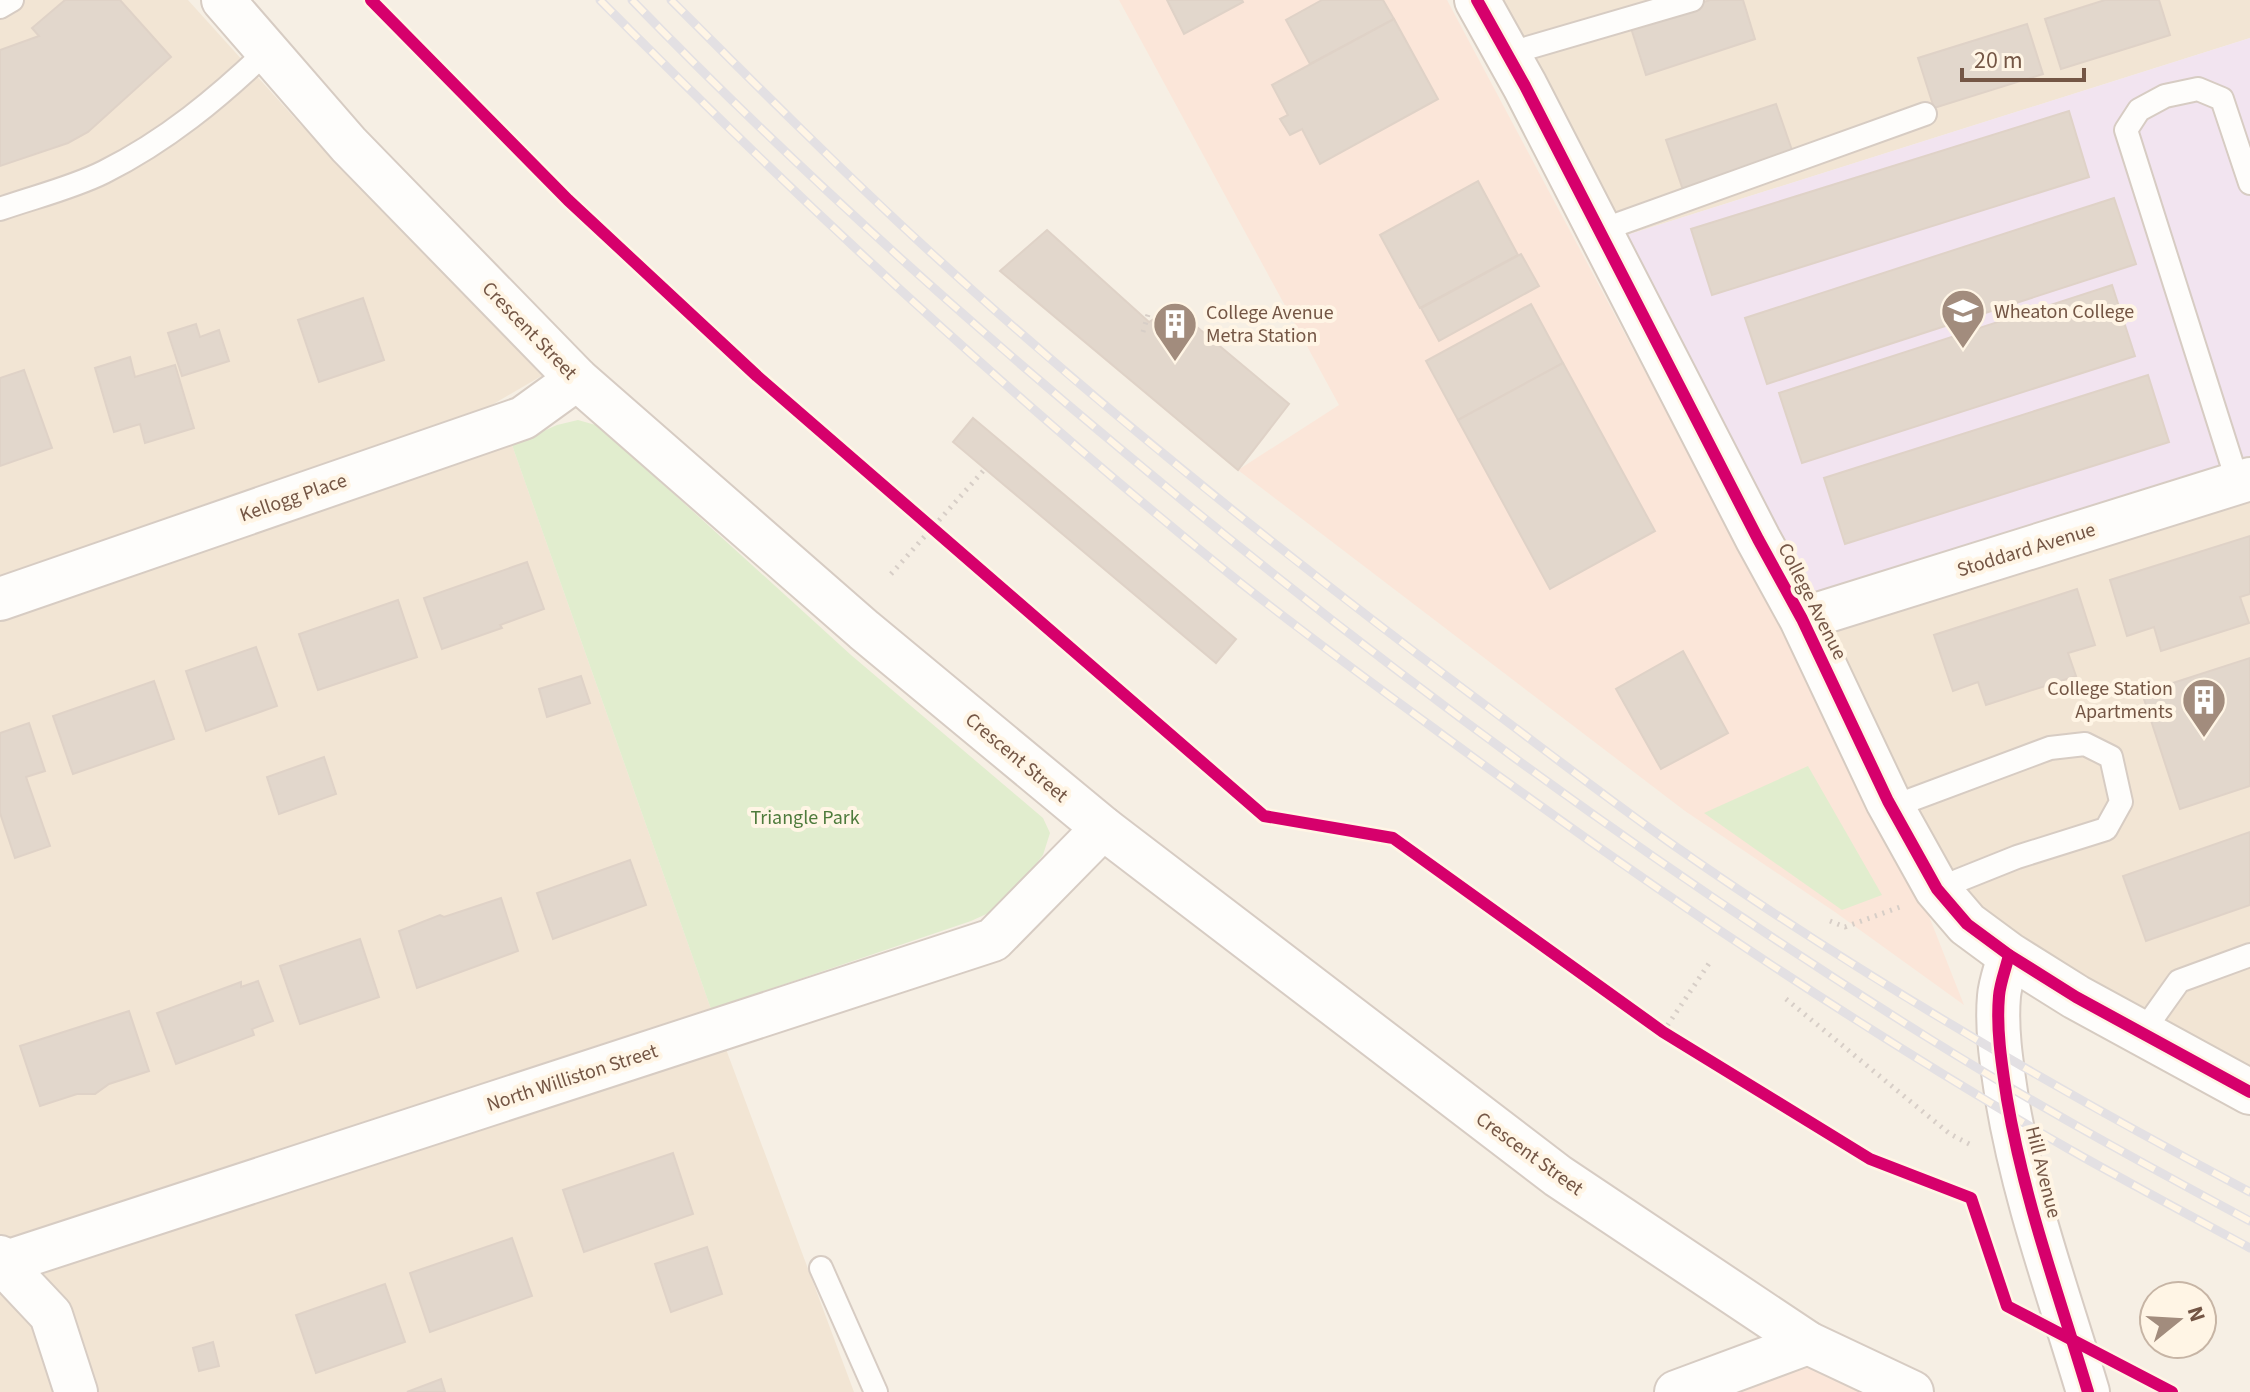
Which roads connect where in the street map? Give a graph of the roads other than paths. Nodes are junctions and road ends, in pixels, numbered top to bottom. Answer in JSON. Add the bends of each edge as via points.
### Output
{"nodes":[{"id":1,"x":12,"y":0,"type":"edge"},
{"id":2,"x":223,"y":0,"type":"edge"},
{"id":3,"x":1477,"y":0,"type":"edge"},
{"id":4,"x":1692,"y":0,"type":"edge"},
{"id":5,"x":0,"y":7,"type":"edge"},
{"id":6,"x":267,"y":51,"type":"junction"},
{"id":7,"x":1507,"y":54,"type":"junction"},
{"id":8,"x":1925,"y":114,"type":"dead end"},
{"id":9,"x":2250,"y":183,"type":"edge"},
{"id":10,"x":0,"y":209,"type":"edge"},
{"id":11,"x":1599,"y":231,"type":"junction"},
{"id":12,"x":577,"y":379,"type":"junction"},
{"id":13,"x":2244,"y":481,"type":"edge"},
{"id":14,"x":0,"y":599,"type":"edge"},
{"id":15,"x":1802,"y":619,"type":"junction"},
{"id":16,"x":1892,"y":807,"type":"junction"},
{"id":17,"x":1103,"y":828,"type":"junction"},
{"id":18,"x":1919,"y":898,"type":"junction"},
{"id":19,"x":2009,"y":955,"type":"junction"},
{"id":20,"x":2250,"y":955,"type":"edge"},
{"id":21,"x":2142,"y":1033,"type":"junction"},
{"id":22,"x":2250,"y":1092,"type":"edge"},
{"id":23,"x":1,"y":1261,"type":"edge"},
{"id":24,"x":821,"y":1268,"type":"dead end"},
{"id":25,"x":1808,"y":1343,"type":"junction"},
{"id":26,"x":76,"y":1392,"type":"edge"},
{"id":27,"x":876,"y":1392,"type":"edge"},
{"id":28,"x":1676,"y":1392,"type":"edge"},
{"id":29,"x":1912,"y":1392,"type":"edge"},
{"id":30,"x":2088,"y":1392,"type":"edge"}],
"edges":[{"from":1,"to":5,"type":"lane"},
{"from":2,"to":6,"type":"street","name":"Crescent Street"},
{"from":3,"to":7,"type":"street","name":"College Avenue"},
{"from":4,"to":7,"type":"lane"},
{"from":6,"to":10,"type":"lane","via":[[174,130],[103,173]]},
{"from":6,"to":12,"type":"street","name":"Crescent Street","via":[[349,145]]},
{"from":7,"to":11,"type":"street","name":"College Avenue"},
{"from":8,"to":11,"type":"lane"},
{"from":9,"to":13,"type":"lane","via":[[2222,99],[2198,89],[2165,96],[2139,110],[2126,130]]},
{"from":11,"to":15,"type":"street","name":"College Avenue"},
{"from":12,"to":14,"type":"street","name":"Kellogg Place","via":[[523,418]]},
{"from":12,"to":17,"type":"street","name":"Crescent Street","via":[[864,630]]},
{"from":13,"to":15,"type":"street","name":"Stoddard Avenue"},
{"from":15,"to":16,"type":"street","name":"College Avenue"},
{"from":16,"to":18,"type":"street","name":"College Avenue"},
{"from":16,"to":18,"type":"lane","via":[[2050,748],[2085,744],[2111,757],[2121,802],[2106,829],[2017,857]]},
{"from":17,"to":23,"type":"street","name":"North Williston Street","via":[[993,940]]},
{"from":17,"to":25,"type":"street","name":"Crescent Street","via":[[1558,1176]]},
{"from":18,"to":19,"type":"street","name":"College Avenue"},
{"from":19,"to":21,"type":"street","name":"College Avenue"},
{"from":19,"to":30,"type":"street","name":"Hill Avenue","via":[[1999,995],[2010,1114],[2021,1171]]},
{"from":20,"to":21,"type":"lane","via":[[2179,981]]},
{"from":21,"to":22,"type":"street","name":"College Avenue"},
{"from":23,"to":26,"type":"street","via":[[51,1315]]},
{"from":24,"to":27,"type":"lane"},
{"from":25,"to":28,"type":"street"},
{"from":25,"to":29,"type":"street","name":"Crescent Street"}]}
